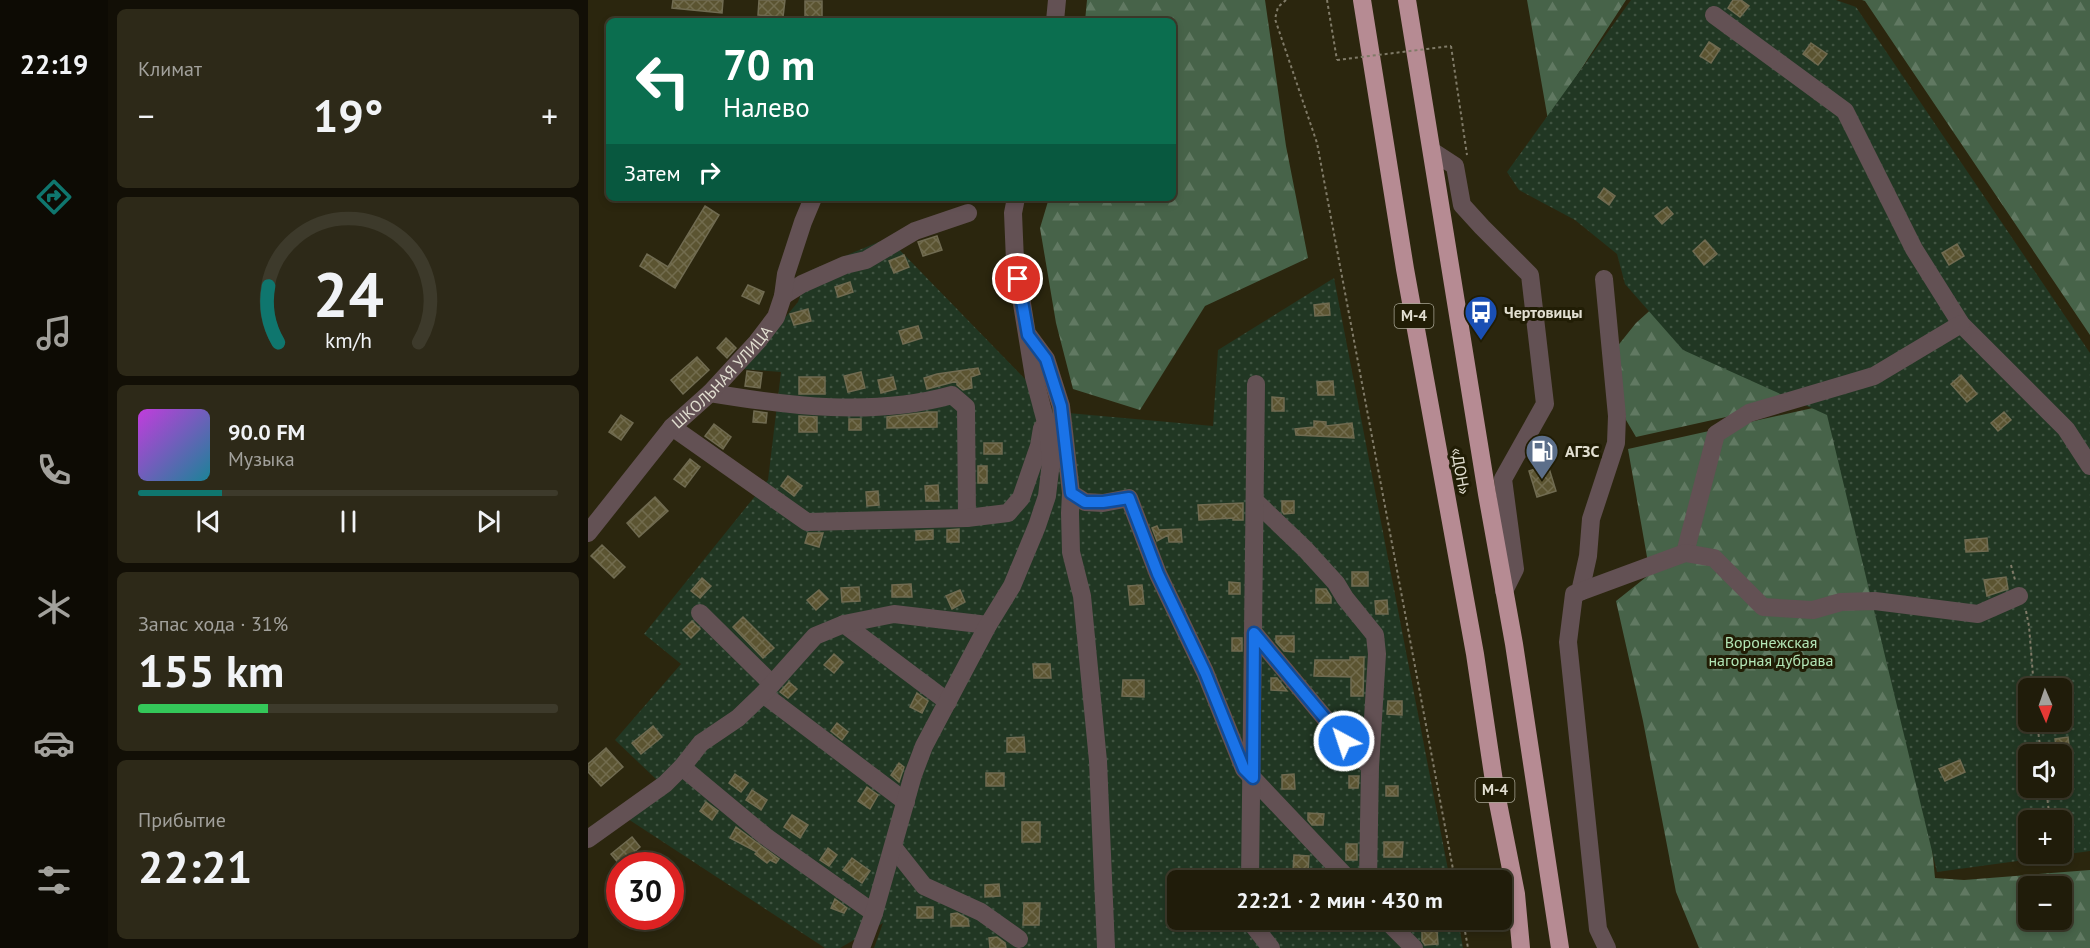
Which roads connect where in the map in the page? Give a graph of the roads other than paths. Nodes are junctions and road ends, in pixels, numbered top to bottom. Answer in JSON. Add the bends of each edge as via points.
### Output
{"nodes":[{"id":1,"x":1057,"y":0,"type":"edge"},
{"id":2,"x":1362,"y":0,"type":"edge"},
{"id":3,"x":1407,"y":0,"type":"edge"},
{"id":4,"x":1714,"y":15,"type":"dead end"},
{"id":5,"x":1055,"y":18,"type":"edge"},
{"id":6,"x":1432,"y":151,"type":"junction"},
{"id":7,"x":812,"y":201,"type":"edge"},
{"id":8,"x":1015,"y":201,"type":"edge"},
{"id":9,"x":968,"y":213,"type":"dead end"},
{"id":10,"x":1604,"y":279,"type":"dead end"},
{"id":11,"x":783,"y":296,"type":"junction"},
{"id":12,"x":1960,"y":324,"type":"junction"},
{"id":13,"x":1028,"y":335,"type":"junction"},
{"id":14,"x":1256,"y":384,"type":"dead end"},
{"id":15,"x":710,"y":393,"type":"junction"},
{"id":16,"x":1044,"y":411,"type":"junction"},
{"id":17,"x":672,"y":427,"type":"junction"},
{"id":18,"x":2090,"y":465,"type":"edge"},
{"id":19,"x":1071,"y":493,"type":"junction"},
{"id":20,"x":1255,"y":501,"type":"junction"},
{"id":21,"x":967,"y":518,"type":"junction"},
{"id":22,"x":588,"y":533,"type":"edge"},
{"id":23,"x":1685,"y":553,"type":"junction"},
{"id":24,"x":1504,"y":591,"type":"junction"},
{"id":25,"x":1580,"y":592,"type":"junction"},
{"id":26,"x":2019,"y":596,"type":"road end"},
{"id":27,"x":700,"y":613,"type":"dead end"},
{"id":28,"x":844,"y":624,"type":"junction"},
{"id":29,"x":988,"y":625,"type":"junction"},
{"id":30,"x":1254,"y":633,"type":"junction"},
{"id":31,"x":767,"y":689,"type":"junction"},
{"id":32,"x":948,"y":702,"type":"junction"},
{"id":33,"x":682,"y":767,"type":"junction"},
{"id":34,"x":1370,"y":767,"type":"junction"},
{"id":35,"x":1253,"y":778,"type":"junction"},
{"id":36,"x":906,"y":802,"type":"junction"},
{"id":37,"x":588,"y":839,"type":"edge"},
{"id":38,"x":894,"y":848,"type":"junction"},
{"id":39,"x":1250,"y":870,"type":"edge"},
{"id":40,"x":1340,"y":870,"type":"edge"},
{"id":41,"x":1368,"y":870,"type":"edge"},
{"id":42,"x":874,"y":913,"type":"junction"},
{"id":43,"x":1257,"y":930,"type":"edge"},
{"id":44,"x":1396,"y":930,"type":"edge"},
{"id":45,"x":1019,"y":939,"type":"dead end"},
{"id":46,"x":1562,"y":947,"type":"edge"},
{"id":47,"x":861,"y":948,"type":"edge"},
{"id":48,"x":1106,"y":948,"type":"edge"},
{"id":49,"x":1271,"y":948,"type":"edge"},
{"id":50,"x":1414,"y":948,"type":"edge"},
{"id":51,"x":1521,"y":948,"type":"edge"},
{"id":52,"x":1607,"y":948,"type":"edge"}],
"edges":[{"from":1,"to":5,"type":"street"},
{"from":2,"to":51,"type":"highway","name":"«ДОН»","number":"М-4","via":[[1405,269],[1516,894]]},
{"from":3,"to":6,"type":"highway","name":"«ДОН»","number":"М-4"},
{"from":4,"to":12,"type":"street","via":[[1845,111],[1914,249]]},
{"from":6,"to":24,"type":"highway","name":"«ДОН»","number":"М-4"},
{"from":6,"to":24,"type":"street","via":[[1455,166],[1462,205],[1530,275],[1545,404],[1503,479],[1515,569]]},
{"from":7,"to":11,"type":"street","name":"ШКОЛЬНАЯ УЛИЦА","via":[[786,274]]},
{"from":8,"to":13,"type":"street","via":[[1015,261]]},
{"from":9,"to":11,"type":"street","via":[[915,231],[866,260],[813,279]]},
{"from":10,"to":25,"type":"street","via":[[1616,443],[1591,519]]},
{"from":11,"to":15,"type":"street","name":"ШКОЛЬНАЯ УЛИЦА","via":[[776,317]]},
{"from":12,"to":18,"type":"street","via":[[2066,429]]},
{"from":12,"to":23,"type":"street","via":[[1874,376],[1749,413],[1716,434]]},
{"from":13,"to":16,"type":"street"},
{"from":13,"to":19,"type":"street","via":[[1046,359],[1061,406]]},
{"from":14,"to":20,"type":"street"},
{"from":15,"to":17,"type":"street","name":"ШКОЛЬНАЯ УЛИЦА"},
{"from":15,"to":21,"type":"street","via":[[829,407],[931,401],[952,395],[966,407]]},
{"from":16,"to":21,"type":"street","via":[[1039,446],[1021,498],[1008,513]]},
{"from":16,"to":29,"type":"street","via":[[1051,462],[1047,496],[1012,586]]},
{"from":17,"to":21,"type":"street","via":[[807,522]]},
{"from":17,"to":22,"type":"street","name":"ШКОЛЬНАЯ УЛИЦА"},
{"from":19,"to":35,"type":"street","via":[[1085,502],[1129,498],[1244,769]]},
{"from":19,"to":48,"type":"street","via":[[1071,552],[1082,596],[1098,760]]},
{"from":20,"to":30,"type":"street"},
{"from":20,"to":34,"type":"street","via":[[1305,549],[1375,635]]},
{"from":23,"to":25,"type":"street"},
{"from":23,"to":26,"type":"street","via":[[1714,558],[1763,607],[1813,610],[1841,602],[1875,601],[1978,614]]},
{"from":24,"to":46,"type":"highway","name":"«ДОН»","number":"М-4"},
{"from":25,"to":52,"type":"street","via":[[1574,594],[1568,642],[1598,928]]},
{"from":27,"to":31,"type":"street"},
{"from":28,"to":29,"type":"street","via":[[894,614]]},
{"from":28,"to":31,"type":"street","via":[[815,636]]},
{"from":28,"to":32,"type":"street"},
{"from":29,"to":32,"type":"street"},
{"from":30,"to":34,"type":"street"},
{"from":30,"to":35,"type":"street"},
{"from":31,"to":33,"type":"street","via":[[738,718],[701,744]]},
{"from":31,"to":36,"type":"street"},
{"from":32,"to":36,"type":"street","via":[[924,746]]},
{"from":33,"to":37,"type":"street","via":[[665,784]]},
{"from":33,"to":42,"type":"street","via":[[765,836]]},
{"from":34,"to":41,"type":"street"},
{"from":35,"to":39,"type":"street"},
{"from":35,"to":40,"type":"street"},
{"from":36,"to":38,"type":"street"},
{"from":38,"to":42,"type":"street"},
{"from":38,"to":45,"type":"street","via":[[924,885],[981,912]]},
{"from":42,"to":47,"type":"street"},
{"from":43,"to":49,"type":"street"},
{"from":44,"to":50,"type":"street"}]}
